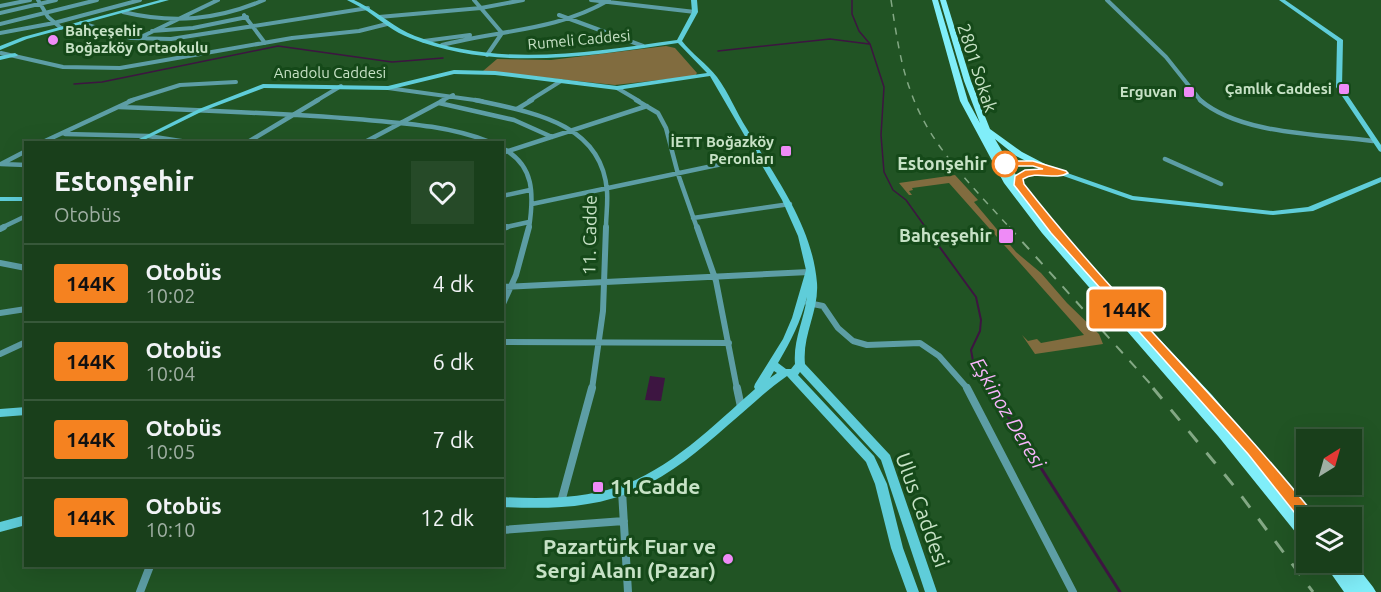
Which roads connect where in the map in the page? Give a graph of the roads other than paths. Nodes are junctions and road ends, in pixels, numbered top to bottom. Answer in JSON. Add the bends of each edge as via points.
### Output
{"nodes":[{"id":1,"x":30,"y":0,"type":"edge"},
{"id":2,"x":38,"y":0,"type":"edge"},
{"id":3,"x":56,"y":0,"type":"edge"},
{"id":4,"x":97,"y":0,"type":"edge"},
{"id":5,"x":140,"y":0,"type":"edge"},
{"id":6,"x":166,"y":0,"type":"edge"},
{"id":7,"x":218,"y":0,"type":"edge"},
{"id":8,"x":264,"y":0,"type":"edge"},
{"id":9,"x":350,"y":0,"type":"edge"},
{"id":10,"x":474,"y":0,"type":"edge"},
{"id":11,"x":523,"y":0,"type":"edge"},
{"id":12,"x":591,"y":0,"type":"edge"},
{"id":13,"x":609,"y":0,"type":"edge"},
{"id":14,"x":694,"y":0,"type":"edge"},
{"id":15,"x":935,"y":0,"type":"edge"},
{"id":16,"x":942,"y":0,"type":"edge"},
{"id":17,"x":1107,"y":0,"type":"edge"},
{"id":18,"x":1282,"y":0,"type":"edge"},
{"id":19,"x":129,"y":1,"type":"edge"},
{"id":20,"x":605,"y":3,"type":"junction"},
{"id":21,"x":40,"y":5,"type":"junction"},
{"id":22,"x":0,"y":6,"type":"edge"},
{"id":23,"x":368,"y":8,"type":"junction"},
{"id":24,"x":481,"y":8,"type":"junction"},
{"id":25,"x":240,"y":10,"type":"junction"},
{"id":26,"x":123,"y":12,"type":"junction"},
{"id":27,"x":695,"y":12,"type":"junction"},
{"id":28,"x":0,"y":13,"type":"edge"},
{"id":29,"x":46,"y":14,"type":"junction"},
{"id":30,"x":559,"y":15,"type":"dead end"},
{"id":31,"x":247,"y":17,"type":"junction"},
{"id":32,"x":379,"y":17,"type":"junction"},
{"id":33,"x":571,"y":20,"type":"junction"},
{"id":34,"x":168,"y":22,"type":"junction"},
{"id":35,"x":54,"y":23,"type":"junction"},
{"id":36,"x":81,"y":23,"type":"junction"},
{"id":37,"x":0,"y":24,"type":"edge"},
{"id":38,"x":387,"y":24,"type":"junction"},
{"id":39,"x":253,"y":25,"type":"junction"},
{"id":40,"x":61,"y":28,"type":"junction"},
{"id":41,"x":152,"y":31,"type":"junction"},
{"id":42,"x":0,"y":33,"type":"edge"},
{"id":43,"x":502,"y":33,"type":"junction"},
{"id":44,"x":482,"y":35,"type":"junction"},
{"id":45,"x":139,"y":39,"type":"junction"},
{"id":46,"x":424,"y":41,"type":"junction"},
{"id":47,"x":679,"y":41,"type":"junction"},
{"id":48,"x":265,"y":43,"type":"junction"},
{"id":49,"x":442,"y":45,"type":"junction"},
{"id":50,"x":643,"y":46,"type":"junction"},
{"id":51,"x":3,"y":51,"type":"edge"},
{"id":52,"x":15,"y":55,"type":"joint"},
{"id":53,"x":487,"y":55,"type":"junction"},
{"id":54,"x":498,"y":57,"type":"junction"},
{"id":55,"x":491,"y":62,"type":"dead end"},
{"id":56,"x":485,"y":67,"type":"dead end"},
{"id":57,"x":478,"y":72,"type":"junction"},
{"id":58,"x":711,"y":74,"type":"junction"},
{"id":59,"x":561,"y":81,"type":"junction"},
{"id":60,"x":236,"y":82,"type":"dead end"},
{"id":61,"x":341,"y":86,"type":"junction"},
{"id":62,"x":388,"y":88,"type":"junction"},
{"id":63,"x":616,"y":88,"type":"junction"},
{"id":64,"x":453,"y":95,"type":"junction"},
{"id":65,"x":439,"y":103,"type":"junction"},
{"id":66,"x":647,"y":106,"type":"junction"},
{"id":67,"x":119,"y":107,"type":"junction"},
{"id":68,"x":518,"y":109,"type":"junction"},
{"id":69,"x":201,"y":110,"type":"junction"},
{"id":70,"x":295,"y":113,"type":"junction"},
{"id":71,"x":400,"y":123,"type":"junction"},
{"id":72,"x":984,"y":125,"type":"junction"},
{"id":73,"x":574,"y":130,"type":"junction"},
{"id":74,"x":63,"y":134,"type":"junction"},
{"id":75,"x":148,"y":136,"type":"junction"},
{"id":76,"x":552,"y":137,"type":"junction"},
{"id":77,"x":46,"y":141,"type":"edge"},
{"id":78,"x":138,"y":141,"type":"edge"},
{"id":79,"x":180,"y":141,"type":"edge"},
{"id":80,"x":250,"y":141,"type":"edge"},
{"id":81,"x":367,"y":141,"type":"edge"},
{"id":82,"x":487,"y":141,"type":"edge"},
{"id":83,"x":1373,"y":141,"type":"junction"},
{"id":84,"x":1381,"y":150,"type":"edge"},
{"id":85,"x":504,"y":151,"type":"edge"},
{"id":86,"x":24,"y":152,"type":"edge"},
{"id":87,"x":1165,"y":159,"type":"dead end"},
{"id":88,"x":722,"y":164,"type":"dead end"},
{"id":89,"x":24,"y":165,"type":"edge"},
{"id":90,"x":1004,"y":166,"type":"junction"},
{"id":91,"x":1044,"y":166,"type":"junction"},
{"id":92,"x":1059,"y":172,"type":"junction"},
{"id":93,"x":678,"y":174,"type":"junction"},
{"id":94,"x":1381,"y":179,"type":"edge"},
{"id":95,"x":1221,"y":184,"type":"dead end"},
{"id":96,"x":1019,"y":185,"type":"junction"},
{"id":97,"x":530,"y":190,"type":"junction"},
{"id":98,"x":607,"y":190,"type":"junction"},
{"id":99,"x":504,"y":196,"type":"edge"},
{"id":100,"x":0,"y":199,"type":"edge"},
{"id":101,"x":24,"y":199,"type":"edge"},
{"id":102,"x":532,"y":204,"type":"junction"},
{"id":103,"x":790,"y":204,"type":"junction"},
{"id":104,"x":24,"y":217,"type":"edge"},
{"id":105,"x":693,"y":218,"type":"junction"},
{"id":106,"x":529,"y":222,"type":"junction"},
{"id":107,"x":504,"y":228,"type":"edge"},
{"id":108,"x":0,"y":229,"type":"edge"},
{"id":109,"x":0,"y":263,"type":"edge"},
{"id":110,"x":24,"y":268,"type":"edge"},
{"id":111,"x":810,"y":272,"type":"junction"},
{"id":112,"x":714,"y":278,"type":"junction"},
{"id":113,"x":605,"y":283,"type":"junction"},
{"id":114,"x":504,"y":287,"type":"edge"},
{"id":115,"x":513,"y":287,"type":"junction"},
{"id":116,"x":504,"y":303,"type":"edge"},
{"id":117,"x":806,"y":303,"type":"junction"},
{"id":118,"x":24,"y":309,"type":"edge"},
{"id":119,"x":0,"y":313,"type":"edge"},
{"id":120,"x":504,"y":342,"type":"edge"},
{"id":121,"x":598,"y":342,"type":"junction"},
{"id":122,"x":24,"y":343,"type":"edge"},
{"id":123,"x":729,"y":343,"type":"junction"},
{"id":124,"x":0,"y":354,"type":"edge"},
{"id":125,"x":775,"y":359,"type":"junction"},
{"id":126,"x":800,"y":363,"type":"junction"},
{"id":127,"x":787,"y":373,"type":"junction"},
{"id":128,"x":756,"y":392,"type":"junction"},
{"id":129,"x":741,"y":407,"type":"junction"},
{"id":130,"x":24,"y":411,"type":"edge"},
{"id":131,"x":0,"y":413,"type":"edge"},
{"id":132,"x":622,"y":491,"type":"junction"},
{"id":133,"x":504,"y":502,"type":"edge"},
{"id":134,"x":561,"y":502,"type":"junction"},
{"id":135,"x":1299,"y":507,"type":"edge"},
{"id":136,"x":24,"y":521,"type":"edge"},
{"id":137,"x":624,"y":521,"type":"junction"},
{"id":138,"x":1296,"y":522,"type":"edge"},
{"id":139,"x":0,"y":527,"type":"edge"},
{"id":140,"x":504,"y":530,"type":"edge"},
{"id":141,"x":150,"y":567,"type":"edge"},
{"id":142,"x":1338,"y":573,"type":"edge"},
{"id":143,"x":1353,"y":573,"type":"edge"},
{"id":144,"x":140,"y":592,"type":"edge"},
{"id":145,"x":628,"y":592,"type":"edge"},
{"id":146,"x":913,"y":592,"type":"edge"},
{"id":147,"x":931,"y":592,"type":"edge"},
{"id":148,"x":1073,"y":592,"type":"edge"},
{"id":149,"x":1353,"y":592,"type":"edge"},
{"id":150,"x":1368,"y":592,"type":"edge"}],
"edges":[{"from":1,"to":22,"type":"street"},
{"from":2,"to":21,"type":"street"},
{"from":3,"to":21,"type":"street"},
{"from":4,"to":29,"type":"street"},
{"from":5,"to":19,"type":"street"},
{"from":6,"to":26,"type":"street"},
{"from":7,"to":34,"type":"street"},
{"from":8,"to":25,"type":"street"},
{"from":9,"to":23,"type":"street","name":"Rumeli Caddesi"},
{"from":10,"to":24,"type":"street"},
{"from":11,"to":24,"type":"street"},
{"from":12,"to":20,"type":"street"},
{"from":13,"to":20,"type":"street"},
{"from":14,"to":27,"type":"street"},
{"from":15,"to":90,"type":"main road","name":"2801 Sokak","via":[[972,121]]},
{"from":16,"to":72,"type":"main road","name":"2801 Sokak","via":[[968,87]]},
{"from":17,"to":83,"type":"street","via":[[1146,35],[1200,101],[1221,115],[1258,126]]},
{"from":18,"to":83,"type":"street","via":[[1340,40],[1339,87]]},
{"from":19,"to":35,"type":"street"},
{"from":20,"to":27,"type":"street"},
{"from":20,"to":33,"type":"street"},
{"from":21,"to":28,"type":"street"},
{"from":21,"to":29,"type":"street"},
{"from":23,"to":32,"type":"street","name":"Rumeli Caddesi"},
{"from":23,"to":39,"type":"street"},
{"from":24,"to":32,"type":"street"},
{"from":24,"to":43,"type":"street"},
{"from":25,"to":31,"type":"street"},
{"from":25,"to":34,"type":"street","via":[[201,20]]},
{"from":26,"to":34,"type":"street"},
{"from":26,"to":36,"type":"street"},
{"from":27,"to":47,"type":"street"},
{"from":29,"to":35,"type":"street"},
{"from":29,"to":37,"type":"street"},
{"from":30,"to":33,"type":"street"},
{"from":31,"to":39,"type":"street"},
{"from":31,"to":41,"type":"street","via":[[193,28]]},
{"from":32,"to":38,"type":"street","name":"Rumeli Caddesi"},
{"from":33,"to":43,"type":"street"},
{"from":33,"to":50,"type":"street"},
{"from":34,"to":41,"type":"street"},
{"from":35,"to":40,"type":"street"},
{"from":35,"to":42,"type":"street"},
{"from":36,"to":40,"type":"street"},
{"from":36,"to":45,"type":"street"},
{"from":38,"to":46,"type":"street","name":"Rumeli Caddesi"},
{"from":38,"to":48,"type":"street"},
{"from":39,"to":45,"type":"street","via":[[171,39]]},
{"from":39,"to":48,"type":"street"},
{"from":40,"to":51,"type":"street"},
{"from":41,"to":45,"type":"street"},
{"from":43,"to":44,"type":"street"},
{"from":43,"to":53,"type":"street"},
{"from":44,"to":46,"type":"street"},
{"from":44,"to":49,"type":"street"},
{"from":46,"to":49,"type":"street","name":"Rumeli Caddesi"},
{"from":47,"to":50,"type":"street","name":"Rumeli Caddesi"},
{"from":47,"to":58,"type":"street"},
{"from":48,"to":52,"type":"street","via":[[120,68],[63,67]]},
{"from":49,"to":53,"type":"street","name":"Rumeli Caddesi"},
{"from":50,"to":54,"type":"street","name":"Rumeli Caddesi","via":[[563,57]]},
{"from":51,"to":52,"type":"street"},
{"from":53,"to":54,"type":"street","name":"Rumeli Caddesi"},
{"from":54,"to":55,"type":"street"},
{"from":56,"to":57,"type":"street"},
{"from":57,"to":59,"type":"street","name":"Anadolu Caddesi"},
{"from":57,"to":62,"type":"street","name":"Anadolu Caddesi","via":[[443,73]]},
{"from":58,"to":63,"type":"street","name":"Anadolu Caddesi"},
{"from":58,"to":103,"type":"street"},
{"from":59,"to":63,"type":"street","name":"Anadolu Caddesi"},
{"from":59,"to":68,"type":"street"},
{"from":60,"to":67,"type":"street","via":[[178,85]]},
{"from":61,"to":62,"type":"street","name":"Anadolu Caddesi"},
{"from":61,"to":69,"type":"street","name":"Anadolu Caddesi","via":[[263,86]]},
{"from":61,"to":70,"type":"street"},
{"from":62,"to":64,"type":"street","name":"11. Cadde"},
{"from":63,"to":66,"type":"street"},
{"from":64,"to":65,"type":"street"},
{"from":64,"to":68,"type":"street","name":"11. Cadde"},
{"from":65,"to":71,"type":"street"},
{"from":65,"to":76,"type":"street","via":[[500,118]]},
{"from":66,"to":73,"type":"street"},
{"from":66,"to":93,"type":"street","via":[[658,113],[666,128]]},
{"from":67,"to":69,"type":"street"},
{"from":67,"to":74,"type":"street"},
{"from":68,"to":73,"type":"street","name":"11. Cadde"},
{"from":69,"to":70,"type":"street"},
{"from":69,"to":75,"type":"street","name":"Anadolu Caddesi"},
{"from":70,"to":71,"type":"street"},
{"from":70,"to":80,"type":"street"},
{"from":71,"to":81,"type":"street"},
{"from":71,"to":82,"type":"street","via":[[453,130]]},
{"from":72,"to":90,"type":"main road","name":"2801 Sokak"},
{"from":72,"to":91,"type":"main road","via":[[1007,147]]},
{"from":73,"to":76,"type":"street"},
{"from":73,"to":98,"type":"street","name":"11. Cadde","via":[[594,151]]},
{"from":74,"to":75,"type":"street"},
{"from":74,"to":77,"type":"street"},
{"from":75,"to":78,"type":"street","name":"Anadolu Caddesi"},
{"from":75,"to":79,"type":"street"},
{"from":76,"to":85,"type":"street"},
{"from":83,"to":84,"type":"street"},
{"from":85,"to":97,"type":"street","via":[[524,164]]},
{"from":86,"to":89,"type":"street","via":[[2,164]]},
{"from":87,"to":95,"type":"street"},
{"from":88,"to":93,"type":"street"},
{"from":90,"to":91,"type":"street"},
{"from":90,"to":92,"type":"street"},
{"from":90,"to":96,"type":"main road","name":"2801 Sokak"},
{"from":90,"to":138,"type":"main road","name":"2801 Sokak","via":[[1046,231]]},
{"from":91,"to":92,"type":"street"},
{"from":92,"to":94,"type":"street","via":[[1132,198],[1273,213],[1310,209]]},
{"from":92,"to":96,"type":"main road","via":[[1024,173],[1018,178]]},
{"from":93,"to":98,"type":"street"},
{"from":93,"to":105,"type":"street"},
{"from":96,"to":135,"type":"main road","name":"2801 Sokak","via":[[1054,230],[1254,449]]},
{"from":97,"to":99,"type":"street"},
{"from":97,"to":102,"type":"street"},
{"from":98,"to":102,"type":"street"},
{"from":98,"to":113,"type":"street","name":"11. Cadde"},
{"from":100,"to":101,"type":"street"},
{"from":102,"to":106,"type":"street"},
{"from":103,"to":105,"type":"street"},
{"from":103,"to":111,"type":"street","via":[[802,228]]},
{"from":104,"to":108,"type":"street"},
{"from":105,"to":112,"type":"street"},
{"from":106,"to":107,"type":"street"},
{"from":106,"to":115,"type":"street"},
{"from":109,"to":110,"type":"street"},
{"from":111,"to":112,"type":"street"},
{"from":111,"to":117,"type":"street","via":[[813,282]]},
{"from":112,"to":113,"type":"street"},
{"from":112,"to":123,"type":"street"},
{"from":113,"to":115,"type":"street"},
{"from":113,"to":121,"type":"street","name":"11. Cadde"},
{"from":114,"to":115,"type":"street"},
{"from":115,"to":116,"type":"street"},
{"from":117,"to":125,"type":"street"},
{"from":117,"to":126,"type":"street","via":[[798,345]]},
{"from":117,"to":148,"type":"street","via":[[823,306],[853,341],[867,345],[920,344],[939,356],[963,381]]},
{"from":118,"to":119,"type":"street"},
{"from":120,"to":121,"type":"street"},
{"from":121,"to":123,"type":"street"},
{"from":121,"to":134,"type":"street","name":"11. Cadde","via":[[594,381]]},
{"from":122,"to":124,"type":"street"},
{"from":123,"to":129,"type":"street"},
{"from":125,"to":126,"type":"street","via":[[789,354]]},
{"from":125,"to":127,"type":"street","name":"Ulus Caddesi","via":[[775,367]]},
{"from":125,"to":128,"type":"street"},
{"from":126,"to":127,"type":"street","via":[[797,370]]},
{"from":126,"to":147,"type":"street","name":"Ulus Caddesi","via":[[886,458]]},
{"from":127,"to":128,"type":"street"},
{"from":127,"to":146,"type":"street","name":"Ulus Caddesi","via":[[870,459]]},
{"from":128,"to":129,"type":"street"},
{"from":129,"to":132,"type":"street","via":[[688,450]]},
{"from":130,"to":131,"type":"street"},
{"from":132,"to":134,"type":"street"},
{"from":132,"to":137,"type":"street"},
{"from":133,"to":134,"type":"street"},
{"from":136,"to":139,"type":"street"},
{"from":137,"to":140,"type":"street"},
{"from":137,"to":145,"type":"street"},
{"from":141,"to":144,"type":"street"},
{"from":142,"to":149,"type":"main road"},
{"from":143,"to":150,"type":"main road"}]}
